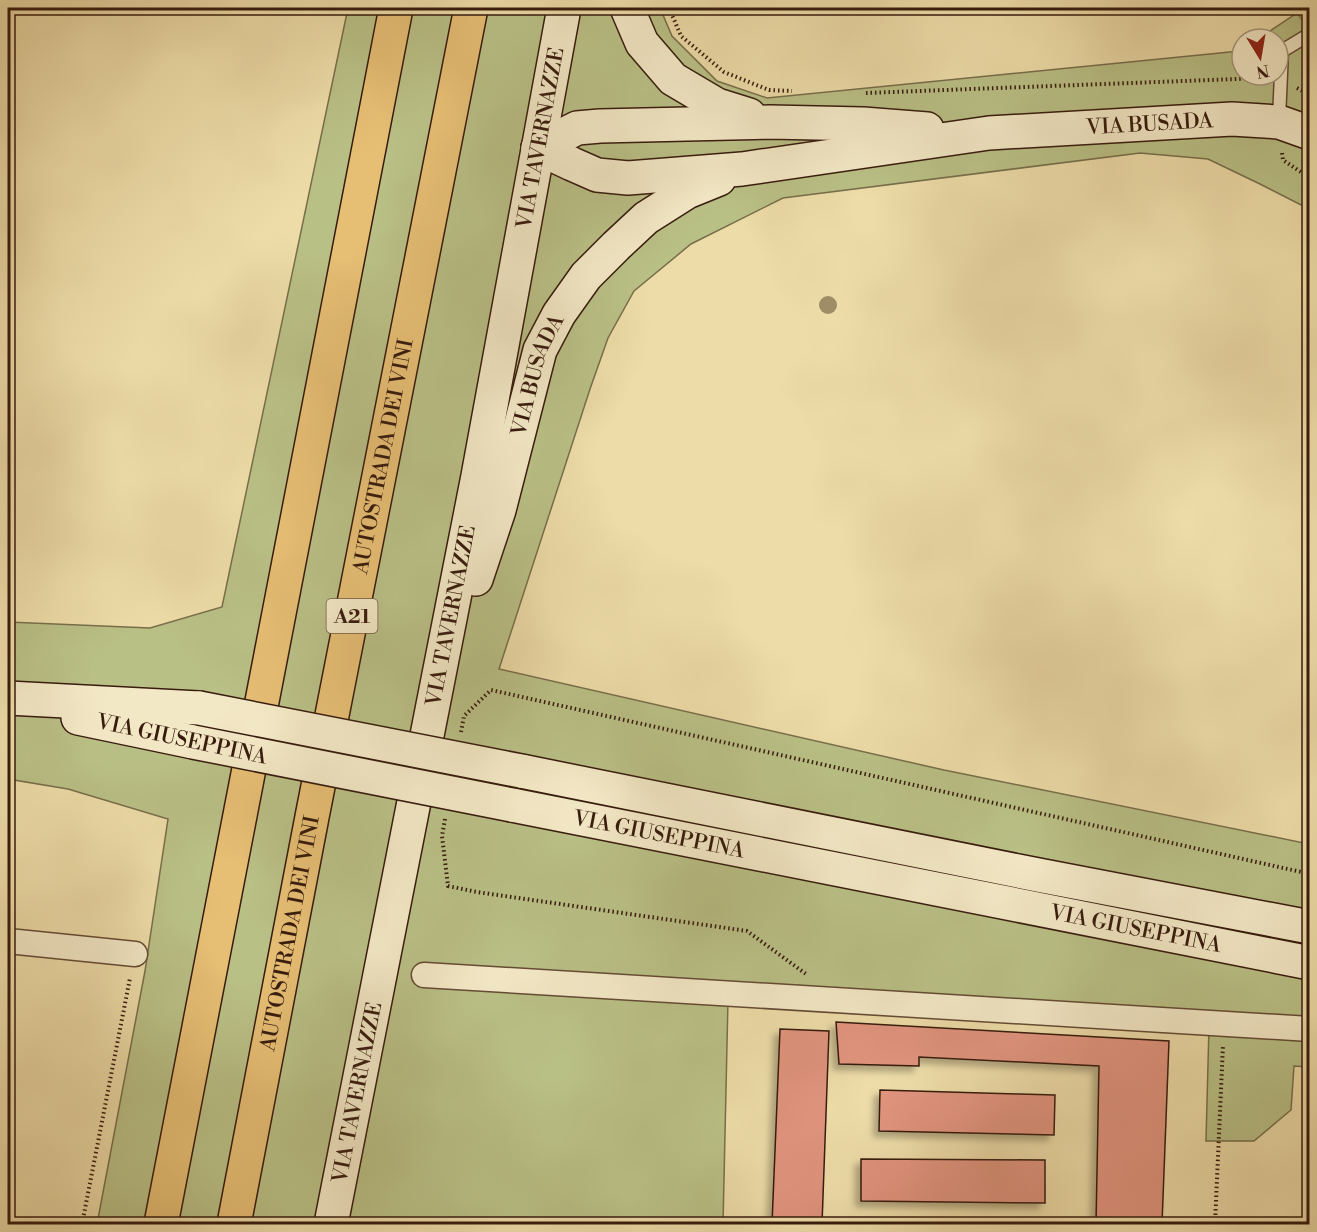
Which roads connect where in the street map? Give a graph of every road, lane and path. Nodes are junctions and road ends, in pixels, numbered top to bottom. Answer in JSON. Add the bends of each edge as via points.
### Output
{"nodes":[{"id":1,"x":396,"y":8,"type":"edge"},
{"id":2,"x":471,"y":8,"type":"edge"},
{"id":3,"x":564,"y":8,"type":"edge"},
{"id":4,"x":627,"y":8,"type":"edge"},
{"id":5,"x":669,"y":8,"type":"edge"},
{"id":6,"x":1310,"y":34,"type":"edge"},
{"id":7,"x":1290,"y":46,"type":"edge"},
{"id":8,"x":1230,"y":80,"type":"edge"},
{"id":9,"x":1281,"y":87,"type":"edge"},
{"id":10,"x":802,"y":92,"type":"dead end"},
{"id":11,"x":858,"y":94,"type":"dead end"},
{"id":12,"x":770,"y":122,"type":"junction"},
{"id":13,"x":1279,"y":122,"type":"junction"},
{"id":14,"x":1310,"y":133,"type":"edge"},
{"id":15,"x":989,"y":134,"type":"junction"},
{"id":16,"x":538,"y":148,"type":"junction"},
{"id":17,"x":742,"y":169,"type":"junction"},
{"id":18,"x":441,"y":663,"type":"junction"},
{"id":19,"x":8,"y":698,"type":"edge"},
{"id":20,"x":8,"y":708,"type":"edge"},
{"id":21,"x":1310,"y":927,"type":"edge"},
{"id":22,"x":8,"y":941,"type":"edge"},
{"id":23,"x":135,"y":954,"type":"joint"},
{"id":24,"x":1310,"y":963,"type":"edge"},
{"id":25,"x":424,"y":975,"type":"dead end"},
{"id":26,"x":1224,"y":1024,"type":"junction"},
{"id":27,"x":1310,"y":1029,"type":"edge"},
{"id":28,"x":82,"y":1224,"type":"edge"},
{"id":29,"x":161,"y":1224,"type":"edge"},
{"id":30,"x":234,"y":1224,"type":"edge"},
{"id":31,"x":331,"y":1224,"type":"edge"},
{"id":32,"x":1215,"y":1224,"type":"edge"}],
"edges":[{"from":1,"to":29,"type":"highway"},
{"from":2,"to":30,"type":"highway","name":"AUTOSTRADA DEI VINI","number":"A21"},
{"from":3,"to":16,"type":"main road","name":"VIA TAVERNAZZE"},
{"from":4,"to":12,"type":"main road","name":"VIA BUSADA","via":[[642,42],[673,79],[717,105]]},
{"from":5,"to":10,"type":"path","via":[[681,36],[724,72],[769,90]]},
{"from":6,"to":7,"type":"lane"},
{"from":8,"to":11,"type":"path"},
{"from":9,"to":13,"type":"lane"},
{"from":12,"to":15,"type":"main road","name":"VIA BUSADA","via":[[863,124]]},
{"from":12,"to":16,"type":"main road","name":"VIA BUSADA","via":[[577,128]]},
{"from":13,"to":14,"type":"main road","name":"VIA BUSADA"},
{"from":13,"to":15,"type":"main road","name":"VIA BUSADA","via":[[1232,119]]},
{"from":15,"to":17,"type":"main road","name":"VIA BUSADA"},
{"from":16,"to":17,"type":"main road","name":"VIA BUSADA","via":[[597,175],[628,178]]},
{"from":16,"to":18,"type":"main road","name":"VIA TAVERNAZZE"},
{"from":17,"to":18,"type":"main road","name":"VIA BUSADA","via":[[687,192],[646,218],[586,276],[559,314],[540,350],[499,510]]},
{"from":18,"to":31,"type":"main road","name":"VIA TAVERNAZZE"},
{"from":19,"to":21,"type":"main road","name":"VIA GIUSEPPINA","bridge":true,"via":[[199,708]]},
{"from":20,"to":24,"type":"main road","name":"VIA GIUSEPPINA","bridge":true,"via":[[82,718]]},
{"from":22,"to":23,"type":"street"},
{"from":23,"to":28,"type":"path"},
{"from":25,"to":26,"type":"street"},
{"from":26,"to":27,"type":"street"},
{"from":26,"to":32,"type":"path"}]}
